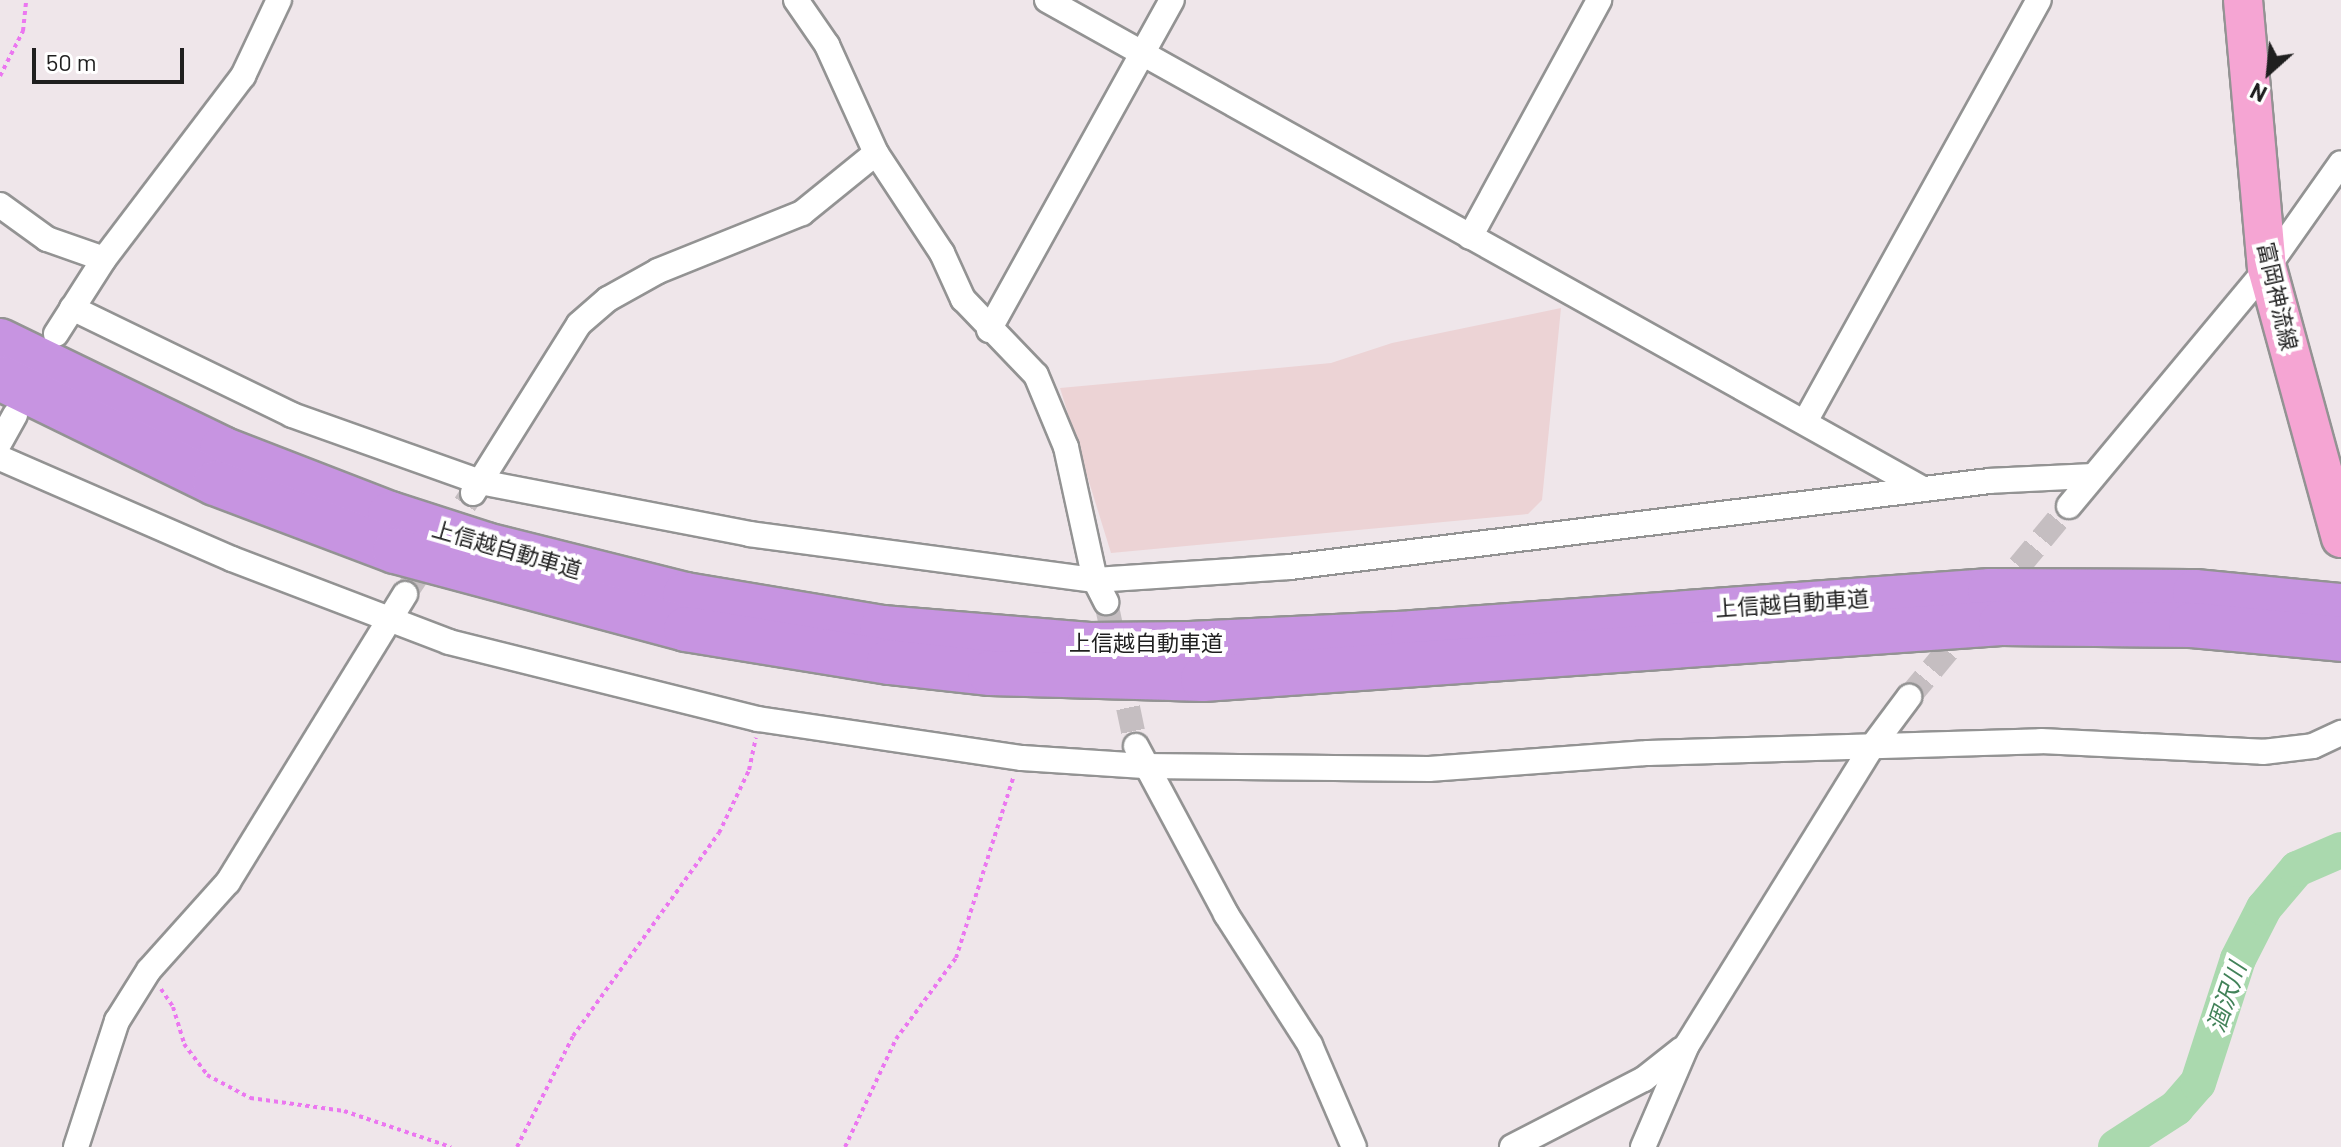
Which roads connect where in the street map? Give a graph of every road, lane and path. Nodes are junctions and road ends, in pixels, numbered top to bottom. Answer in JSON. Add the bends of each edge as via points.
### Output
{"nodes":[{"id":1,"x":26,"y":0,"type":"edge"},
{"id":2,"x":279,"y":0,"type":"edge"},
{"id":3,"x":796,"y":0,"type":"edge"},
{"id":4,"x":1047,"y":0,"type":"edge"},
{"id":5,"x":1172,"y":0,"type":"edge"},
{"id":6,"x":1599,"y":0,"type":"edge"},
{"id":7,"x":2039,"y":0,"type":"edge"},
{"id":8,"x":2243,"y":0,"type":"edge"},
{"id":9,"x":1143,"y":52,"type":"junction"},
{"id":10,"x":0,"y":76,"type":"edge"},
{"id":11,"x":876,"y":153,"type":"junction"},
{"id":12,"x":2341,"y":163,"type":"edge"},
{"id":13,"x":2336,"y":192,"type":"edge"},
{"id":14,"x":0,"y":205,"type":"edge"},
{"id":15,"x":1470,"y":237,"type":"junction"},
{"id":16,"x":104,"y":259,"type":"junction"},
{"id":17,"x":2267,"y":268,"type":"junction"},
{"id":18,"x":72,"y":308,"type":"junction"},
{"id":19,"x":989,"y":330,"type":"junction"},
{"id":20,"x":56,"y":334,"type":"dead end"},
{"id":21,"x":0,"y":341,"type":"edge"},
{"id":22,"x":7,"y":397,"type":"edge"},
{"id":23,"x":1806,"y":420,"type":"junction"},
{"id":24,"x":0,"y":442,"type":"edge"},
{"id":25,"x":0,"y":458,"type":"edge"},
{"id":26,"x":2092,"y":476,"type":"junction"},
{"id":27,"x":476,"y":488,"type":"junction"},
{"id":28,"x":1923,"y":489,"type":"junction"},
{"id":29,"x":2069,"y":506,"type":"tunnel mouth"},
{"id":30,"x":2341,"y":538,"type":"edge"},
{"id":31,"x":1100,"y":591,"type":"junction"},
{"id":32,"x":405,"y":594,"type":"tunnel mouth"},
{"id":33,"x":2341,"y":606,"type":"edge"},
{"id":34,"x":2288,"y":616,"type":"junction"},
{"id":35,"x":387,"y":621,"type":"junction"},
{"id":36,"x":2341,"y":639,"type":"edge"},
{"id":37,"x":1909,"y":697,"type":"tunnel mouth"},
{"id":38,"x":758,"y":719,"type":"junction"},
{"id":39,"x":2341,"y":733,"type":"edge"},
{"id":40,"x":1871,"y":748,"type":"junction"},
{"id":41,"x":1140,"y":756,"type":"junction"},
{"id":42,"x":1022,"y":758,"type":"junction"},
{"id":43,"x":149,"y":970,"type":"junction"},
{"id":44,"x":1687,"y":1045,"type":"junction"},
{"id":45,"x":76,"y":1147,"type":"edge"},
{"id":46,"x":451,"y":1147,"type":"edge"},
{"id":47,"x":517,"y":1147,"type":"edge"},
{"id":48,"x":845,"y":1147,"type":"edge"},
{"id":49,"x":1354,"y":1147,"type":"edge"},
{"id":50,"x":1512,"y":1147,"type":"edge"},
{"id":51,"x":1643,"y":1147,"type":"edge"}],
"edges":[{"from":1,"to":10,"type":"path","via":[[23,31]]},
{"from":2,"to":16,"type":"street","via":[[243,76]]},
{"from":3,"to":11,"type":"street","via":[[827,45]]},
{"from":4,"to":9,"type":"street"},
{"from":5,"to":9,"type":"street"},
{"from":6,"to":15,"type":"street"},
{"from":7,"to":23,"type":"street"},
{"from":8,"to":17,"type":"main road","name":"富岡神流線"},
{"from":9,"to":15,"type":"street"},
{"from":9,"to":19,"type":"street"},
{"from":11,"to":19,"type":"street","via":[[942,253],[963,299]]},
{"from":11,"to":27,"type":"street","via":[[802,213],[658,271],[608,299],[579,324]]},
{"from":12,"to":13,"type":"street"},
{"from":13,"to":17,"type":"street"},
{"from":14,"to":16,"type":"street","via":[[47,239]]},
{"from":15,"to":23,"type":"street"},
{"from":16,"to":18,"type":"street"},
{"from":17,"to":26,"type":"street"},
{"from":17,"to":30,"type":"main road","name":"富岡神流線"},
{"from":18,"to":20,"type":"street"},
{"from":18,"to":27,"type":"street","via":[[292,415]]},
{"from":19,"to":31,"type":"street","via":[[1014,348],[1036,375],[1066,447]]},
{"from":21,"to":34,"type":"highway","name":"上信越自動車道","via":[[222,449],[390,514],[600,576],[762,610],[882,628],[1089,645],[1190,644],[1413,633],[1975,591],[2093,589]]},
{"from":22,"to":24,"type":"street"},
{"from":22,"to":34,"type":"highway","name":"上信越自動車道","via":[[408,555],[686,629],[990,673],[1203,679],[1421,667],[1901,626]]},
{"from":23,"to":28,"type":"street"},
{"from":25,"to":35,"type":"street"},
{"from":26,"to":28,"type":"street"},
{"from":26,"to":29,"type":"street"},
{"from":27,"to":31,"type":"street"},
{"from":28,"to":31,"type":"street"},
{"from":32,"to":35,"type":"street"},
{"from":33,"to":34,"type":"highway","name":"上信越自動車道"},
{"from":34,"to":36,"type":"highway","name":"上信越自動車道"},
{"from":35,"to":38,"type":"street","via":[[477,650]]},
{"from":35,"to":43,"type":"street","via":[[228,882]]},
{"from":37,"to":40,"type":"street"},
{"from":38,"to":42,"type":"street"},
{"from":38,"to":47,"type":"path","via":[[755,756],[719,833],[573,1036]]},
{"from":39,"to":40,"type":"street","via":[[2313,746],[2263,752],[2041,741]]},
{"from":40,"to":41,"type":"street","via":[[1648,753],[1429,769]]},
{"from":40,"to":44,"type":"street"},
{"from":41,"to":42,"type":"street"},
{"from":41,"to":49,"type":"street","via":[[1226,914],[1310,1045]]},
{"from":42,"to":48,"type":"path","via":[[956,958],[896,1039]]},
{"from":43,"to":45,"type":"street","via":[[117,1021]]},
{"from":43,"to":46,"type":"path","via":[[173,1007],[184,1044],[207,1075],[250,1098],[344,1111]]},
{"from":44,"to":50,"type":"street","via":[[1644,1079]]},
{"from":44,"to":51,"type":"street"}]}
